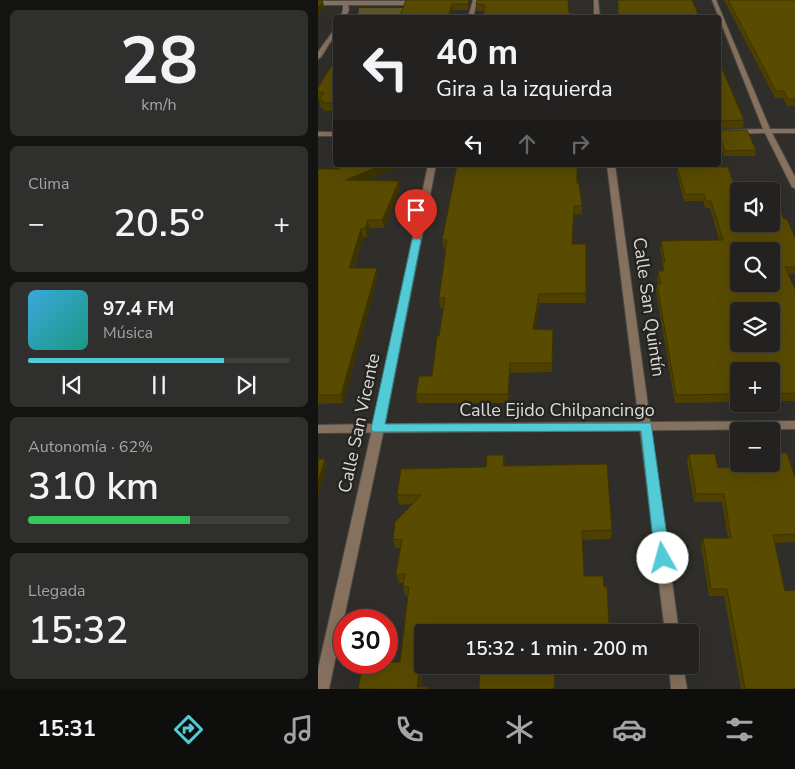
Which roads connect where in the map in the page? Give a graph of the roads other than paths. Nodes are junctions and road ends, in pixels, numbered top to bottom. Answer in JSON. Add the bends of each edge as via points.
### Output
{"nodes":[{"id":1,"x":596,"y":0,"type":"edge"},
{"id":2,"x":714,"y":0,"type":"edge"},
{"id":3,"x":475,"y":1,"type":"edge"},
{"id":4,"x":401,"y":2,"type":"edge"},
{"id":5,"x":465,"y":2,"type":"edge"},
{"id":6,"x":318,"y":3,"type":"edge"},
{"id":7,"x":345,"y":3,"type":"junction"},
{"id":8,"x":428,"y":3,"type":"edge"},
{"id":9,"x":344,"y":15,"type":"edge"},
{"id":10,"x":471,"y":15,"type":"edge"},
{"id":11,"x":597,"y":15,"type":"edge"},
{"id":12,"x":720,"y":15,"type":"edge"},
{"id":13,"x":721,"y":17,"type":"edge"},
{"id":14,"x":333,"y":33,"type":"edge"},
{"id":15,"x":318,"y":57,"type":"edge"},
{"id":16,"x":721,"y":132,"type":"edge"},
{"id":17,"x":768,"y":132,"type":"junction"},
{"id":18,"x":796,"y":132,"type":"edge"},
{"id":19,"x":318,"y":134,"type":"edge"},
{"id":20,"x":333,"y":134,"type":"edge"},
{"id":21,"x":432,"y":167,"type":"edge"},
{"id":22,"x":611,"y":167,"type":"edge"},
{"id":23,"x":796,"y":187,"type":"edge"},
{"id":24,"x":796,"y":425,"type":"edge"},
{"id":25,"x":646,"y":426,"type":"junction"},
{"id":26,"x":318,"y":429,"type":"edge"},
{"id":27,"x":378,"y":429,"type":"junction"},
{"id":28,"x":671,"y":624,"type":"edge"},
{"id":29,"x":677,"y":674,"type":"edge"},
{"id":30,"x":321,"y":689,"type":"edge"},
{"id":31,"x":679,"y":689,"type":"edge"}],
"edges":[{"from":1,"to":11,"type":"street"},
{"from":2,"to":12,"type":"street"},
{"from":3,"to":5,"type":"street"},
{"from":3,"to":10,"type":"street"},
{"from":4,"to":7,"type":"street"},
{"from":4,"to":8,"type":"street"},
{"from":6,"to":7,"type":"street"},
{"from":7,"to":9,"type":"street"},
{"from":13,"to":17,"type":"street"},
{"from":14,"to":15,"type":"street"},
{"from":16,"to":17,"type":"street"},
{"from":17,"to":18,"type":"street"},
{"from":17,"to":23,"type":"street"},
{"from":19,"to":20,"type":"street"},
{"from":21,"to":27,"type":"street","name":"Calle San Vicente"},
{"from":22,"to":25,"type":"street","name":"Calle San Quintín"},
{"from":24,"to":25,"type":"street","name":"Calle Ejido Chilpancingo"},
{"from":25,"to":27,"type":"street","name":"Calle Ejido Chilpancingo"},
{"from":25,"to":28,"type":"street","name":"Calle San Quintín"},
{"from":26,"to":27,"type":"street","name":"Calle Ejido Chilpancingo"},
{"from":27,"to":30,"type":"street","name":"Calle San Vicente"},
{"from":29,"to":31,"type":"street"}]}
